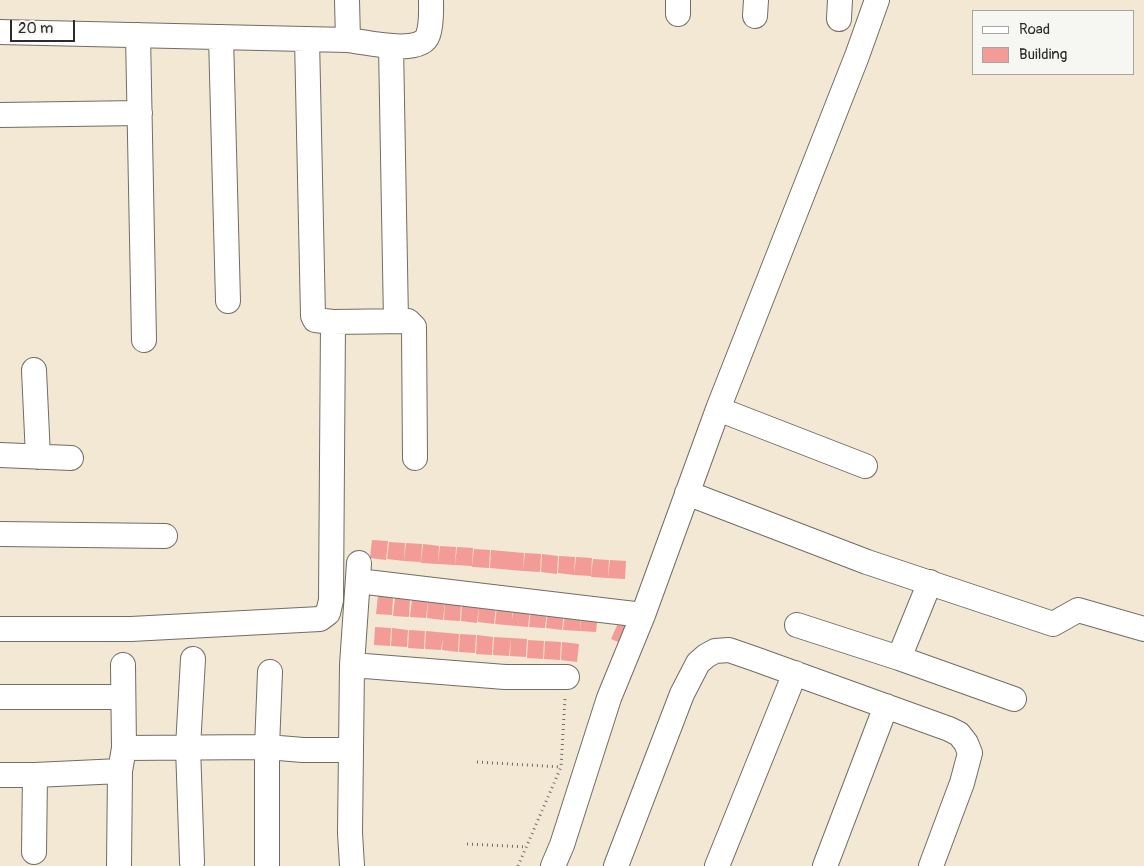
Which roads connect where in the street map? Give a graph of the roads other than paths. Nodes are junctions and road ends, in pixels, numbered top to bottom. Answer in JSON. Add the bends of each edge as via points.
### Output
{"nodes":[{"id":1,"x":347,"y":0,"type":"edge"},
{"id":2,"x":431,"y":0,"type":"edge"},
{"id":3,"x":877,"y":0,"type":"edge"},
{"id":4,"x":0,"y":32,"type":"edge"},
{"id":5,"x":138,"y":35,"type":"junction"},
{"id":6,"x":221,"y":37,"type":"junction"},
{"id":7,"x":307,"y":39,"type":"junction"},
{"id":8,"x":348,"y":40,"type":"junction"},
{"id":9,"x":391,"y":46,"type":"junction"},
{"id":10,"x":140,"y":113,"type":"junction"},
{"id":11,"x":0,"y":115,"type":"edge"},
{"id":12,"x":228,"y":301,"type":"dead end"},
{"id":13,"x":396,"y":321,"type":"junction"},
{"id":14,"x":333,"y":322,"type":"junction"},
{"id":15,"x":144,"y":340,"type":"dead end"},
{"id":16,"x":34,"y":370,"type":"dead end"},
{"id":17,"x":718,"y":409,"type":"junction"},
{"id":18,"x":0,"y":455,"type":"edge"},
{"id":19,"x":38,"y":457,"type":"junction"},
{"id":20,"x":71,"y":458,"type":"dead end"},
{"id":21,"x":415,"y":458,"type":"dead end"},
{"id":22,"x":865,"y":466,"type":"dead end"},
{"id":23,"x":687,"y":493,"type":"junction"},
{"id":24,"x":0,"y":534,"type":"edge"},
{"id":25,"x":165,"y":536,"type":"dead end"},
{"id":26,"x":930,"y":582,"type":"junction"},
{"id":27,"x":643,"y":615,"type":"junction"},
{"id":28,"x":797,"y":625,"type":"dead end"},
{"id":29,"x":0,"y":629,"type":"edge"},
{"id":30,"x":1144,"y":629,"type":"edge"},
{"id":31,"x":899,"y":658,"type":"junction"},
{"id":32,"x":193,"y":659,"type":"dead end"},
{"id":33,"x":124,"y":665,"type":"dead end"},
{"id":34,"x":352,"y":665,"type":"junction"},
{"id":35,"x":270,"y":672,"type":"dead end"},
{"id":36,"x":795,"y":673,"type":"junction"},
{"id":37,"x":567,"y":677,"type":"road end"},
{"id":38,"x":0,"y":697,"type":"edge"},
{"id":39,"x":123,"y":698,"type":"junction"},
{"id":40,"x":1014,"y":698,"type":"dead end"},
{"id":41,"x":886,"y":706,"type":"junction"},
{"id":42,"x":188,"y":747,"type":"junction"},
{"id":43,"x":267,"y":747,"type":"junction"},
{"id":44,"x":124,"y":748,"type":"junction"},
{"id":45,"x":351,"y":750,"type":"junction"},
{"id":46,"x":120,"y":771,"type":"junction"},
{"id":47,"x":0,"y":775,"type":"edge"},
{"id":48,"x":35,"y":775,"type":"junction"},
{"id":49,"x":34,"y":852,"type":"dead end"},
{"id":50,"x":192,"y":862,"type":"dead end"},
{"id":51,"x":119,"y":866,"type":"edge"},
{"id":52,"x":267,"y":866,"type":"edge"},
{"id":53,"x":352,"y":866,"type":"edge"},
{"id":54,"x":554,"y":866,"type":"edge"},
{"id":55,"x":616,"y":866,"type":"edge"},
{"id":56,"x":717,"y":866,"type":"edge"},
{"id":57,"x":825,"y":866,"type":"edge"},
{"id":58,"x":931,"y":866,"type":"edge"}],
"edges":[{"from":1,"to":8,"type":"street"},
{"from":2,"to":9,"type":"street","via":[[426,40],[408,47]]},
{"from":3,"to":17,"type":"street"},
{"from":4,"to":5,"type":"street"},
{"from":5,"to":6,"type":"street"},
{"from":5,"to":10,"type":"street"},
{"from":6,"to":7,"type":"street"},
{"from":6,"to":12,"type":"street"},
{"from":7,"to":8,"type":"street"},
{"from":7,"to":14,"type":"street","via":[[313,316],[315,320]]},
{"from":8,"to":9,"type":"street"},
{"from":9,"to":13,"type":"street"},
{"from":10,"to":11,"type":"street"},
{"from":10,"to":15,"type":"street"},
{"from":13,"to":14,"type":"street"},
{"from":13,"to":21,"type":"street","via":[[408,321],[414,327]]},
{"from":14,"to":29,"type":"street","via":[[331,600],[328,613],[320,619],[131,629]]},
{"from":16,"to":19,"type":"street"},
{"from":17,"to":22,"type":"street"},
{"from":17,"to":23,"type":"street"},
{"from":18,"to":19,"type":"street"},
{"from":19,"to":20,"type":"street"},
{"from":23,"to":26,"type":"street","via":[[867,562]]},
{"from":23,"to":27,"type":"street"},
{"from":24,"to":25,"type":"street"},
{"from":26,"to":30,"type":"street","via":[[1053,624],[1078,610]]},
{"from":26,"to":31,"type":"street"},
{"from":27,"to":34,"type":"street","via":[[358,572]]},
{"from":27,"to":54,"type":"street","via":[[609,698]]},
{"from":28,"to":31,"type":"street"},
{"from":31,"to":40,"type":"street"},
{"from":32,"to":42,"type":"street"},
{"from":33,"to":39,"type":"street"},
{"from":34,"to":37,"type":"street","via":[[505,677]]},
{"from":34,"to":45,"type":"street"},
{"from":35,"to":43,"type":"street"},
{"from":36,"to":41,"type":"street"},
{"from":36,"to":55,"type":"street","via":[[729,650],[715,651],[698,663],[682,694]]},
{"from":36,"to":56,"type":"street"},
{"from":38,"to":39,"type":"street"},
{"from":39,"to":44,"type":"street"},
{"from":41,"to":57,"type":"street"},
{"from":41,"to":58,"type":"street","via":[[959,734],[970,753],[962,784]]},
{"from":42,"to":43,"type":"street"},
{"from":42,"to":44,"type":"street"},
{"from":42,"to":50,"type":"street"},
{"from":43,"to":45,"type":"street"},
{"from":43,"to":52,"type":"street"},
{"from":44,"to":46,"type":"street"},
{"from":45,"to":53,"type":"street"},
{"from":46,"to":48,"type":"street"},
{"from":46,"to":51,"type":"street"},
{"from":47,"to":48,"type":"street"},
{"from":48,"to":49,"type":"street"}]}
